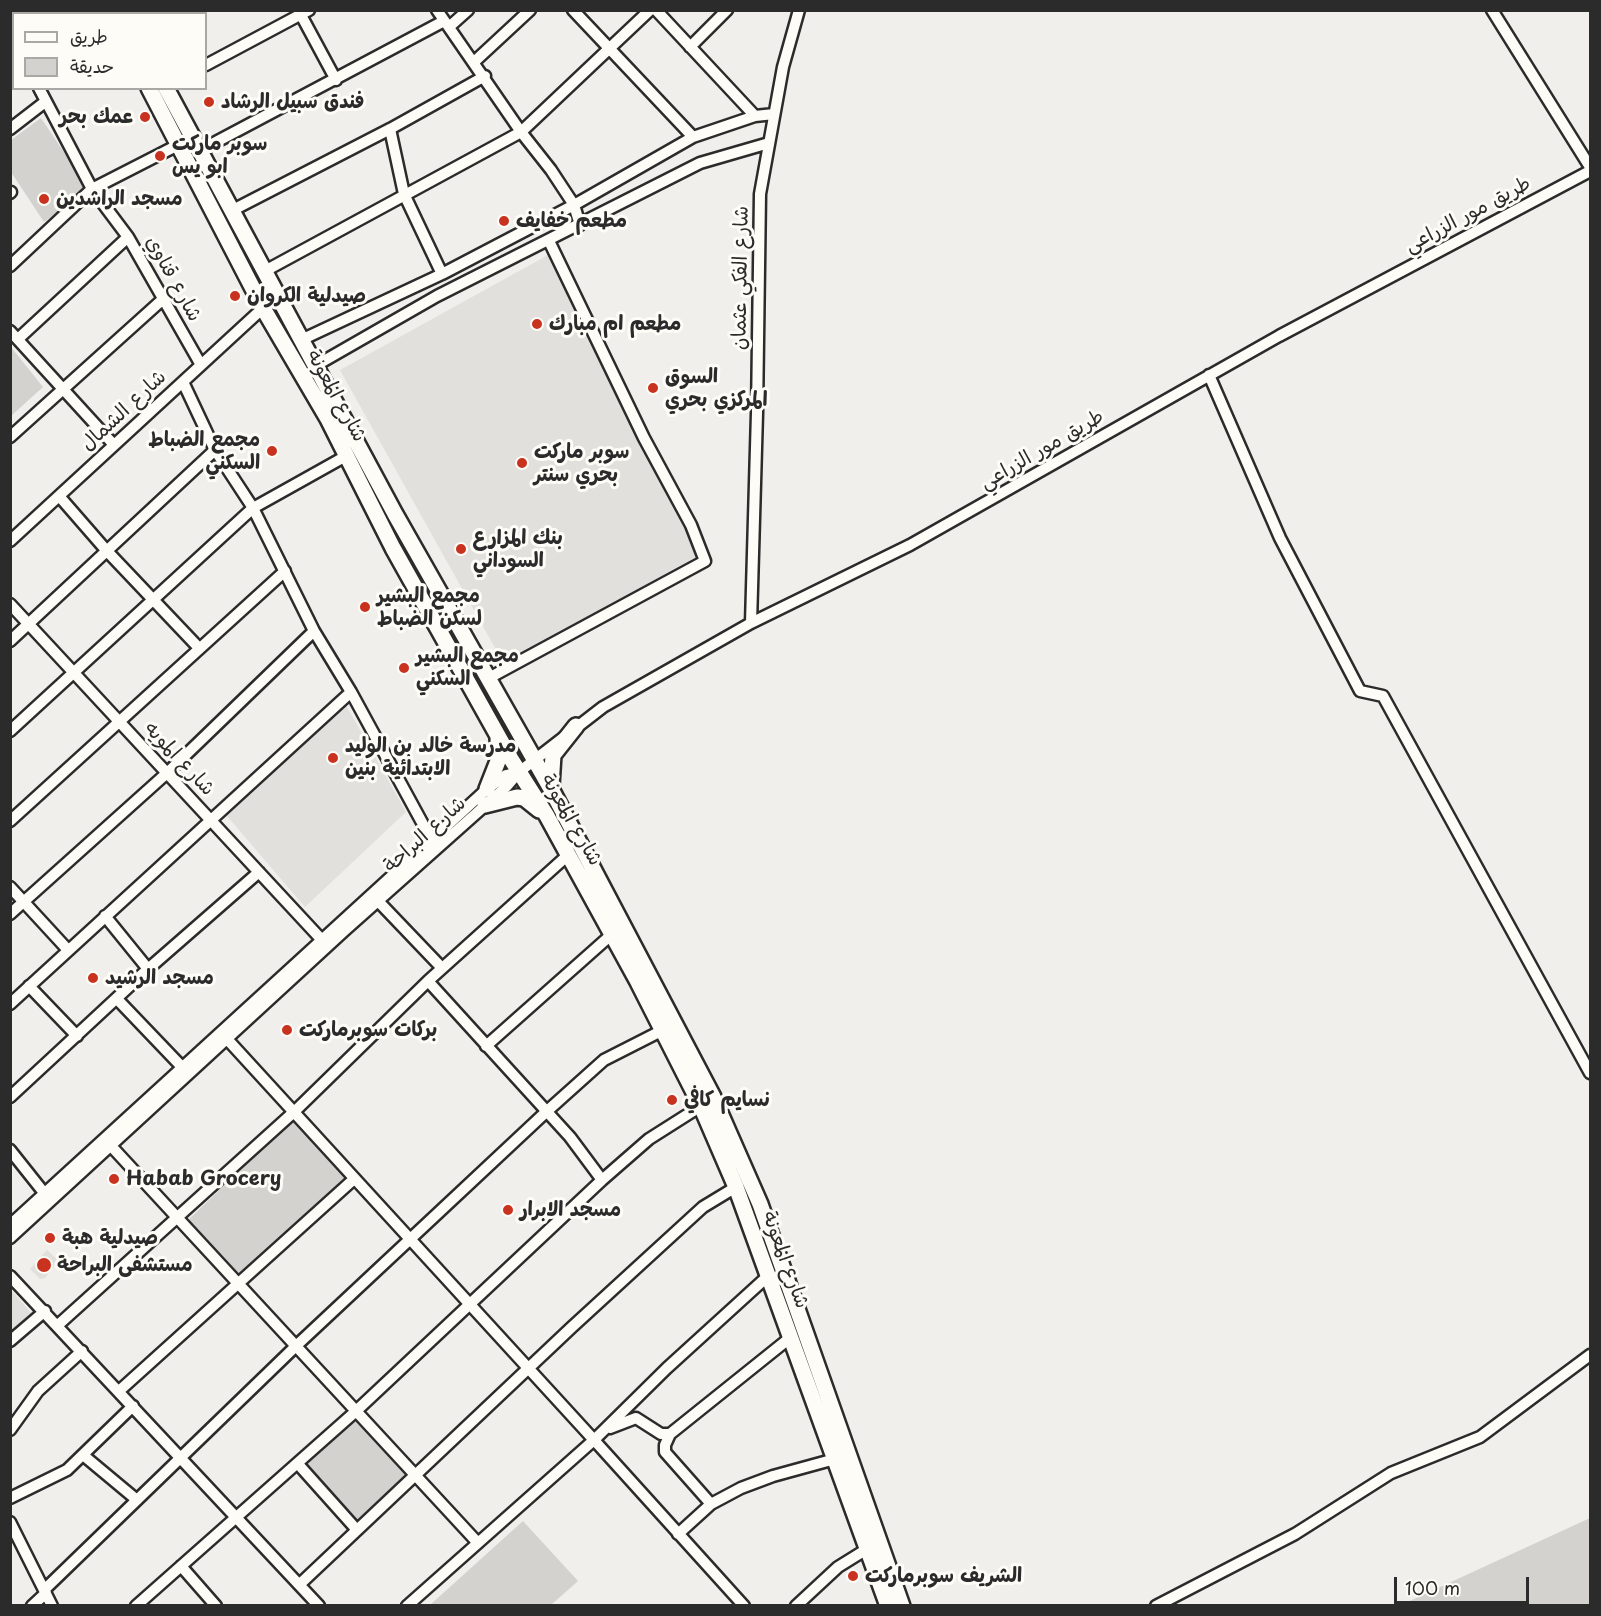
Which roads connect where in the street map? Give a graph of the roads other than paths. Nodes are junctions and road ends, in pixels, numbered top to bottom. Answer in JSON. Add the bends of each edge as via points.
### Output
{"nodes":[{"id":1,"x":437,"y":10,"type":"edge"},
{"id":2,"x":468,"y":10,"type":"edge"},
{"id":3,"x":530,"y":10,"type":"edge"},
{"id":4,"x":573,"y":10,"type":"edge"},
{"id":5,"x":650,"y":10,"type":"edge"},
{"id":6,"x":656,"y":10,"type":"edge"},
{"id":7,"x":727,"y":10,"type":"edge"},
{"id":8,"x":799,"y":10,"type":"edge"},
{"id":9,"x":1492,"y":10,"type":"edge"},
{"id":10,"x":305,"y":13,"type":"edge"},
{"id":11,"x":446,"y":24,"type":"junction"},
{"id":12,"x":690,"y":47,"type":"junction"},
{"id":13,"x":610,"y":48,"type":"junction"},
{"id":14,"x":474,"y":62,"type":"junction"},
{"id":15,"x":207,"y":64,"type":"edge"},
{"id":16,"x":485,"y":76,"type":"junction"},
{"id":17,"x":336,"y":80,"type":"junction"},
{"id":18,"x":40,"y":90,"type":"edge"},
{"id":19,"x":150,"y":90,"type":"edge"},
{"id":20,"x":167,"y":90,"type":"edge"},
{"id":21,"x":45,"y":102,"type":"junction"},
{"id":22,"x":774,"y":114,"type":"junction"},
{"id":23,"x":755,"y":116,"type":"junction"},
{"id":24,"x":10,"y":129,"type":"edge"},
{"id":25,"x":390,"y":129,"type":"junction"},
{"id":26,"x":521,"y":132,"type":"junction"},
{"id":27,"x":693,"y":137,"type":"junction"},
{"id":28,"x":769,"y":143,"type":"junction"},
{"id":29,"x":178,"y":145,"type":"junction"},
{"id":30,"x":199,"y":151,"type":"junction"},
{"id":31,"x":1590,"y":169,"type":"edge"},
{"id":32,"x":92,"y":189,"type":"junction"},
{"id":33,"x":404,"y":194,"type":"junction"},
{"id":34,"x":574,"y":205,"type":"junction"},
{"id":35,"x":231,"y":211,"type":"junction"},
{"id":36,"x":580,"y":225,"type":"junction"},
{"id":37,"x":128,"y":237,"type":"junction"},
{"id":38,"x":549,"y":241,"type":"junction"},
{"id":39,"x":10,"y":266,"type":"edge"},
{"id":40,"x":263,"y":272,"type":"junction"},
{"id":41,"x":442,"y":274,"type":"junction"},
{"id":42,"x":162,"y":300,"type":"junction"},
{"id":43,"x":263,"y":308,"type":"junction"},
{"id":44,"x":14,"y":335,"type":"edge"},
{"id":45,"x":300,"y":340,"type":"junction"},
{"id":46,"x":201,"y":365,"type":"junction"},
{"id":47,"x":315,"y":366,"type":"junction"},
{"id":48,"x":1209,"y":375,"type":"junction"},
{"id":49,"x":183,"y":382,"type":"junction"},
{"id":50,"x":62,"y":388,"type":"junction"},
{"id":51,"x":335,"y":417,"type":"junction"},
{"id":52,"x":10,"y":436,"type":"edge"},
{"id":53,"x":114,"y":446,"type":"junction"},
{"id":54,"x":215,"y":450,"type":"junction"},
{"id":55,"x":345,"y":456,"type":"junction"},
{"id":56,"x":59,"y":496,"type":"junction"},
{"id":57,"x":253,"y":508,"type":"junction"},
{"id":58,"x":10,"y":541,"type":"edge"},
{"id":59,"x":106,"y":550,"type":"junction"},
{"id":60,"x":285,"y":571,"type":"junction"},
{"id":61,"x":153,"y":601,"type":"junction"},
{"id":62,"x":10,"y":604,"type":"edge"},
{"id":63,"x":751,"y":623,"type":"junction"},
{"id":64,"x":29,"y":625,"type":"junction"},
{"id":65,"x":314,"y":631,"type":"junction"},
{"id":66,"x":10,"y":641,"type":"edge"},
{"id":67,"x":199,"y":648,"type":"junction"},
{"id":68,"x":73,"y":673,"type":"junction"},
{"id":69,"x":487,"y":679,"type":"junction"},
{"id":70,"x":351,"y":692,"type":"junction"},
{"id":71,"x":119,"y":722,"type":"junction"},
{"id":72,"x":576,"y":726,"type":"junction"},
{"id":73,"x":10,"y":731,"type":"edge"},
{"id":74,"x":497,"y":733,"type":"junction"},
{"id":75,"x":534,"y":759,"type":"junction"},
{"id":76,"x":519,"y":772,"type":"junction"},
{"id":77,"x":167,"y":773,"type":"junction"},
{"id":78,"x":487,"y":789,"type":"junction"},
{"id":79,"x":551,"y":789,"type":"junction"},
{"id":80,"x":485,"y":805,"type":"junction"},
{"id":81,"x":547,"y":816,"type":"junction"},
{"id":82,"x":11,"y":820,"type":"edge"},
{"id":83,"x":212,"y":821,"type":"junction"},
{"id":84,"x":431,"y":839,"type":"junction"},
{"id":85,"x":568,"y":855,"type":"junction"},
{"id":86,"x":258,"y":872,"type":"junction"},
{"id":87,"x":10,"y":887,"type":"edge"},
{"id":88,"x":24,"y":901,"type":"junction"},
{"id":89,"x":378,"y":901,"type":"junction"},
{"id":90,"x":10,"y":914,"type":"edge"},
{"id":91,"x":105,"y":916,"type":"junction"},
{"id":92,"x":611,"y":935,"type":"junction"},
{"id":93,"x":321,"y":939,"type":"junction"},
{"id":94,"x":68,"y":950,"type":"junction"},
{"id":95,"x":442,"y":968,"type":"junction"},
{"id":96,"x":148,"y":969,"type":"junction"},
{"id":97,"x":428,"y":981,"type":"junction"},
{"id":98,"x":29,"y":986,"type":"junction"},
{"id":99,"x":117,"y":999,"type":"junction"},
{"id":100,"x":10,"y":1004,"type":"edge"},
{"id":101,"x":663,"y":1030,"type":"junction"},
{"id":102,"x":77,"y":1036,"type":"junction"},
{"id":103,"x":227,"y":1039,"type":"junction"},
{"id":104,"x":486,"y":1046,"type":"junction"},
{"id":105,"x":182,"y":1067,"type":"junction"},
{"id":106,"x":1590,"y":1072,"type":"edge"},
{"id":107,"x":10,"y":1097,"type":"edge"},
{"id":108,"x":700,"y":1106,"type":"junction"},
{"id":109,"x":295,"y":1111,"type":"junction"},
{"id":110,"x":546,"y":1112,"type":"junction"},
{"id":111,"x":112,"y":1147,"type":"junction"},
{"id":112,"x":10,"y":1150,"type":"edge"},
{"id":113,"x":354,"y":1179,"type":"junction"},
{"id":114,"x":602,"y":1180,"type":"junction"},
{"id":115,"x":736,"y":1187,"type":"junction"},
{"id":116,"x":45,"y":1194,"type":"junction"},
{"id":117,"x":178,"y":1218,"type":"junction"},
{"id":118,"x":10,"y":1225,"type":"edge"},
{"id":119,"x":10,"y":1238,"type":"edge"},
{"id":120,"x":410,"y":1239,"type":"junction"},
{"id":121,"x":10,"y":1276,"type":"edge"},
{"id":122,"x":768,"y":1276,"type":"junction"},
{"id":123,"x":238,"y":1282,"type":"junction"},
{"id":124,"x":471,"y":1305,"type":"junction"},
{"id":125,"x":45,"y":1311,"type":"junction"},
{"id":126,"x":58,"y":1325,"type":"junction"},
{"id":127,"x":791,"y":1337,"type":"junction"},
{"id":128,"x":10,"y":1341,"type":"edge"},
{"id":129,"x":297,"y":1345,"type":"junction"},
{"id":130,"x":82,"y":1351,"type":"junction"},
{"id":131,"x":1590,"y":1355,"type":"edge"},
{"id":132,"x":530,"y":1368,"type":"junction"},
{"id":133,"x":119,"y":1391,"type":"junction"},
{"id":134,"x":133,"y":1406,"type":"junction"},
{"id":135,"x":356,"y":1412,"type":"junction"},
{"id":136,"x":606,"y":1429,"type":"junction"},
{"id":137,"x":10,"y":1430,"type":"edge"},
{"id":138,"x":670,"y":1434,"type":"junction"},
{"id":139,"x":594,"y":1440,"type":"junction"},
{"id":140,"x":83,"y":1455,"type":"junction"},
{"id":141,"x":182,"y":1458,"type":"junction"},
{"id":142,"x":835,"y":1460,"type":"junction"},
{"id":143,"x":298,"y":1464,"type":"junction"},
{"id":144,"x":415,"y":1476,"type":"junction"},
{"id":145,"x":10,"y":1498,"type":"edge"},
{"id":146,"x":137,"y":1500,"type":"junction"},
{"id":147,"x":711,"y":1504,"type":"junction"},
{"id":148,"x":236,"y":1517,"type":"junction"},
{"id":149,"x":12,"y":1530,"type":"edge"},
{"id":150,"x":357,"y":1530,"type":"junction"},
{"id":151,"x":678,"y":1534,"type":"junction"},
{"id":152,"x":478,"y":1543,"type":"junction"},
{"id":153,"x":867,"y":1549,"type":"junction"},
{"id":154,"x":181,"y":1566,"type":"junction"},
{"id":155,"x":300,"y":1584,"type":"junction"},
{"id":156,"x":45,"y":1592,"type":"junction"},
{"id":157,"x":32,"y":1605,"type":"edge"},
{"id":158,"x":52,"y":1605,"type":"edge"},
{"id":159,"x":136,"y":1605,"type":"edge"},
{"id":160,"x":216,"y":1605,"type":"edge"},
{"id":161,"x":319,"y":1605,"type":"edge"},
{"id":162,"x":408,"y":1605,"type":"edge"},
{"id":163,"x":744,"y":1605,"type":"edge"},
{"id":164,"x":796,"y":1605,"type":"edge"},
{"id":165,"x":888,"y":1605,"type":"edge"},
{"id":166,"x":902,"y":1605,"type":"edge"},
{"id":167,"x":1156,"y":1605,"type":"edge"}],
"edges":[{"from":1,"to":11,"type":"street"},
{"from":2,"to":11,"type":"street"},
{"from":3,"to":14,"type":"street"},
{"from":4,"to":13,"type":"street"},
{"from":5,"to":13,"type":"street"},
{"from":6,"to":12,"type":"street"},
{"from":7,"to":12,"type":"street"},
{"from":8,"to":22,"type":"street","name":"شارع الفكي عثمان"},
{"from":9,"to":31,"type":"street"},
{"from":10,"to":15,"type":"street"},
{"from":10,"to":17,"type":"street"},
{"from":11,"to":14,"type":"street"},
{"from":11,"to":17,"type":"street"},
{"from":12,"to":23,"type":"street"},
{"from":13,"to":26,"type":"street"},
{"from":13,"to":27,"type":"street"},
{"from":14,"to":16,"type":"street"},
{"from":16,"to":25,"type":"street"},
{"from":16,"to":26,"type":"street"},
{"from":17,"to":30,"type":"street"},
{"from":18,"to":21,"type":"street","name":"شارع قناوي"},
{"from":19,"to":29,"type":"highway","name":"شارع المعونة"},
{"from":20,"to":30,"type":"highway","name":"شارع المعونة"},
{"from":21,"to":24,"type":"street"},
{"from":21,"to":32,"type":"street","name":"شارع قناوي"},
{"from":22,"to":23,"type":"street"},
{"from":22,"to":28,"type":"street","name":"شارع الفكي عثمان"},
{"from":23,"to":27,"type":"street"},
{"from":25,"to":33,"type":"street"},
{"from":25,"to":35,"type":"street"},
{"from":26,"to":33,"type":"street"},
{"from":26,"to":34,"type":"street"},
{"from":27,"to":34,"type":"street"},
{"from":28,"to":36,"type":"street","via":[[700,163]]},
{"from":28,"to":63,"type":"street","name":"شارع الفكي عثمان","via":[[760,194]]},
{"from":29,"to":32,"type":"street"},
{"from":29,"to":43,"type":"highway","name":"شارع المعونة"},
{"from":30,"to":35,"type":"highway","name":"شارع المعونة"},
{"from":31,"to":48,"type":"street","name":"طريق مور الزراعي"},
{"from":32,"to":37,"type":"street","name":"شارع قناوي"},
{"from":32,"to":39,"type":"street"},
{"from":33,"to":40,"type":"street"},
{"from":33,"to":41,"type":"street"},
{"from":34,"to":36,"type":"street"},
{"from":34,"to":41,"type":"street"},
{"from":35,"to":40,"type":"highway","name":"شارع المعونة"},
{"from":36,"to":38,"type":"street"},
{"from":37,"to":42,"type":"street","name":"شارع قناوي"},
{"from":37,"to":44,"type":"street"},
{"from":38,"to":47,"type":"street","via":[[436,296]]},
{"from":38,"to":69,"type":"street","via":[[644,438],[691,525],[705,561]]},
{"from":40,"to":45,"type":"highway","name":"شارع المعونة"},
{"from":41,"to":45,"type":"street"},
{"from":42,"to":46,"type":"street","name":"شارع قناوي"},
{"from":42,"to":50,"type":"street"},
{"from":43,"to":46,"type":"street","name":"شارع الشمال"},
{"from":43,"to":51,"type":"highway","name":"شارع المعونة"},
{"from":44,"to":50,"type":"street"},
{"from":45,"to":47,"type":"highway","name":"شارع المعونة"},
{"from":46,"to":49,"type":"street","name":"شارع الشمال"},
{"from":47,"to":51,"type":"highway","name":"شارع المعونة"},
{"from":48,"to":63,"type":"street","name":"طريق مور الزراعي","via":[[910,545]]},
{"from":48,"to":106,"type":"street","via":[[1280,538],[1360,691],[1383,696]]},
{"from":49,"to":53,"type":"street","name":"شارع الشمال"},
{"from":49,"to":54,"type":"street"},
{"from":50,"to":52,"type":"street"},
{"from":50,"to":53,"type":"street"},
{"from":51,"to":55,"type":"highway","name":"شارع المعونة"},
{"from":51,"to":69,"type":"highway","name":"شارع المعونة"},
{"from":53,"to":56,"type":"street","name":"شارع الشمال"},
{"from":54,"to":57,"type":"street"},
{"from":54,"to":59,"type":"street"},
{"from":55,"to":57,"type":"street"},
{"from":55,"to":74,"type":"highway","name":"شارع المعونة"},
{"from":56,"to":58,"type":"street","name":"شارع الشمال"},
{"from":56,"to":59,"type":"street"},
{"from":57,"to":60,"type":"street"},
{"from":57,"to":61,"type":"street"},
{"from":59,"to":61,"type":"street"},
{"from":59,"to":64,"type":"street"},
{"from":60,"to":65,"type":"street"},
{"from":60,"to":67,"type":"street"},
{"from":61,"to":67,"type":"street"},
{"from":61,"to":68,"type":"street"},
{"from":62,"to":64,"type":"street","name":"شارع المويه"},
{"from":63,"to":72,"type":"street","name":"طريق مور الزراعي","via":[[615,699]]},
{"from":64,"to":66,"type":"street"},
{"from":64,"to":68,"type":"street","name":"شارع المويه"},
{"from":65,"to":70,"type":"street"},
{"from":65,"to":77,"type":"street"},
{"from":67,"to":71,"type":"street"},
{"from":68,"to":71,"type":"street","name":"شارع المويه"},
{"from":68,"to":73,"type":"street"},
{"from":69,"to":75,"type":"highway","name":"شارع المعونة"},
{"from":70,"to":83,"type":"street"},
{"from":70,"to":84,"type":"street"},
{"from":71,"to":77,"type":"street","name":"شارع المويه"},
{"from":71,"to":82,"type":"street"},
{"from":72,"to":75,"type":"street","name":"طريق مور الزراعي"},
{"from":72,"to":79,"type":"highway","via":[[553,755]]},
{"from":74,"to":76,"type":"highway","name":"شارع المعونة"},
{"from":74,"to":78,"type":"highway","via":[[500,756]]},
{"from":75,"to":76,"type":"street","name":"طريق مور الزراعي"},
{"from":75,"to":79,"type":"highway","name":"شارع المعونة"},
{"from":76,"to":78,"type":"street","name":"شارع البراحة","via":[[506,775]]},
{"from":76,"to":80,"type":"street","name":"شارع البراحة"},
{"from":76,"to":81,"type":"highway","name":"شارع المعونة"},
{"from":77,"to":83,"type":"street","name":"شارع المويه"},
{"from":77,"to":88,"type":"street"},
{"from":78,"to":84,"type":"street","name":"شارع البراحة"},
{"from":79,"to":166,"type":"highway","name":"شارع المعونة","via":[[731,1135],[760,1204]]},
{"from":80,"to":81,"type":"highway","via":[[524,798]]},
{"from":80,"to":89,"type":"street","name":"شارع البراحة"},
{"from":81,"to":85,"type":"highway","name":"شارع المعونة"},
{"from":83,"to":86,"type":"street","name":"شارع المويه"},
{"from":83,"to":91,"type":"street"},
{"from":84,"to":93,"type":"street","name":"شارع البراحة"},
{"from":85,"to":92,"type":"highway","name":"شارع المعونة"},
{"from":85,"to":95,"type":"street"},
{"from":86,"to":93,"type":"street","name":"شارع المويه"},
{"from":86,"to":96,"type":"street"},
{"from":87,"to":88,"type":"street"},
{"from":88,"to":90,"type":"street"},
{"from":88,"to":94,"type":"street"},
{"from":89,"to":95,"type":"street"},
{"from":89,"to":103,"type":"street","name":"شارع البراحة"},
{"from":91,"to":94,"type":"street"},
{"from":91,"to":96,"type":"street"},
{"from":92,"to":101,"type":"highway","name":"شارع المعونة"},
{"from":92,"to":104,"type":"street"},
{"from":93,"to":105,"type":"street","name":"شارع البراحة"},
{"from":94,"to":98,"type":"street"},
{"from":95,"to":97,"type":"street"},
{"from":96,"to":99,"type":"street"},
{"from":97,"to":104,"type":"street"},
{"from":97,"to":109,"type":"street"},
{"from":98,"to":100,"type":"street"},
{"from":98,"to":102,"type":"street"},
{"from":99,"to":102,"type":"street"},
{"from":99,"to":105,"type":"street"},
{"from":101,"to":108,"type":"highway","name":"شارع المعونة"},
{"from":101,"to":110,"type":"street","via":[[604,1060]]},
{"from":102,"to":107,"type":"street"},
{"from":103,"to":109,"type":"street"},
{"from":103,"to":111,"type":"street","name":"شارع البراحة"},
{"from":104,"to":110,"type":"street"},
{"from":105,"to":116,"type":"street","name":"شارع البراحة"},
{"from":108,"to":114,"type":"street","via":[[649,1139]]},
{"from":108,"to":115,"type":"highway","name":"شارع المعونة"},
{"from":109,"to":113,"type":"street"},
{"from":109,"to":117,"type":"street"},
{"from":110,"to":114,"type":"street"},
{"from":110,"to":120,"type":"street"},
{"from":111,"to":117,"type":"street"},
{"from":111,"to":119,"type":"street","name":"شارع البراحة"},
{"from":112,"to":116,"type":"street"},
{"from":113,"to":120,"type":"street"},
{"from":113,"to":123,"type":"street"},
{"from":114,"to":124,"type":"street"},
{"from":115,"to":122,"type":"highway","name":"شارع المعونة"},
{"from":115,"to":132,"type":"street","via":[[703,1207]]},
{"from":116,"to":118,"type":"street","name":"شارع البراحة"},
{"from":117,"to":123,"type":"street"},
{"from":117,"to":126,"type":"street"},
{"from":120,"to":124,"type":"street"},
{"from":120,"to":129,"type":"street"},
{"from":121,"to":125,"type":"street"},
{"from":122,"to":127,"type":"highway","name":"شارع المعونة"},
{"from":122,"to":136,"type":"street"},
{"from":123,"to":129,"type":"street"},
{"from":123,"to":133,"type":"street"},
{"from":124,"to":132,"type":"street"},
{"from":124,"to":135,"type":"street"},
{"from":125,"to":126,"type":"street"},
{"from":125,"to":128,"type":"street"},
{"from":126,"to":130,"type":"street"},
{"from":127,"to":138,"type":"street"},
{"from":127,"to":142,"type":"highway","name":"شارع المعونة"},
{"from":129,"to":135,"type":"street"},
{"from":129,"to":141,"type":"street"},
{"from":130,"to":133,"type":"street"},
{"from":130,"to":137,"type":"street","via":[[38,1391]]},
{"from":131,"to":167,"type":"street","via":[[1479,1437],[1399,1469],[1295,1534]]},
{"from":132,"to":139,"type":"street"},
{"from":132,"to":144,"type":"street"},
{"from":133,"to":134,"type":"street"},
{"from":134,"to":140,"type":"street"},
{"from":134,"to":141,"type":"street"},
{"from":135,"to":143,"type":"street"},
{"from":135,"to":144,"type":"street"},
{"from":136,"to":138,"type":"street","via":[[636,1418],[661,1434]]},
{"from":136,"to":139,"type":"street"},
{"from":138,"to":147,"type":"street","via":[[665,1452]]},
{"from":139,"to":151,"type":"street"},
{"from":139,"to":152,"type":"street"},
{"from":140,"to":145,"type":"street","via":[[67,1470]]},
{"from":140,"to":146,"type":"street"},
{"from":141,"to":146,"type":"street"},
{"from":141,"to":148,"type":"street"},
{"from":142,"to":147,"type":"street","via":[[761,1480]]},
{"from":142,"to":153,"type":"highway","name":"شارع المعونة"},
{"from":143,"to":148,"type":"street"},
{"from":143,"to":150,"type":"street"},
{"from":144,"to":150,"type":"street"},
{"from":144,"to":152,"type":"street"},
{"from":146,"to":156,"type":"street"},
{"from":147,"to":151,"type":"street"},
{"from":148,"to":154,"type":"street"},
{"from":148,"to":155,"type":"street"},
{"from":149,"to":156,"type":"street"},
{"from":150,"to":155,"type":"street"},
{"from":151,"to":163,"type":"street"},
{"from":152,"to":162,"type":"street"},
{"from":153,"to":164,"type":"street","via":[[838,1567]]},
{"from":153,"to":165,"type":"highway","name":"شارع المعونة"},
{"from":154,"to":159,"type":"street"},
{"from":154,"to":160,"type":"street"},
{"from":155,"to":161,"type":"street"},
{"from":156,"to":157,"type":"street"},
{"from":156,"to":158,"type":"street"}]}
